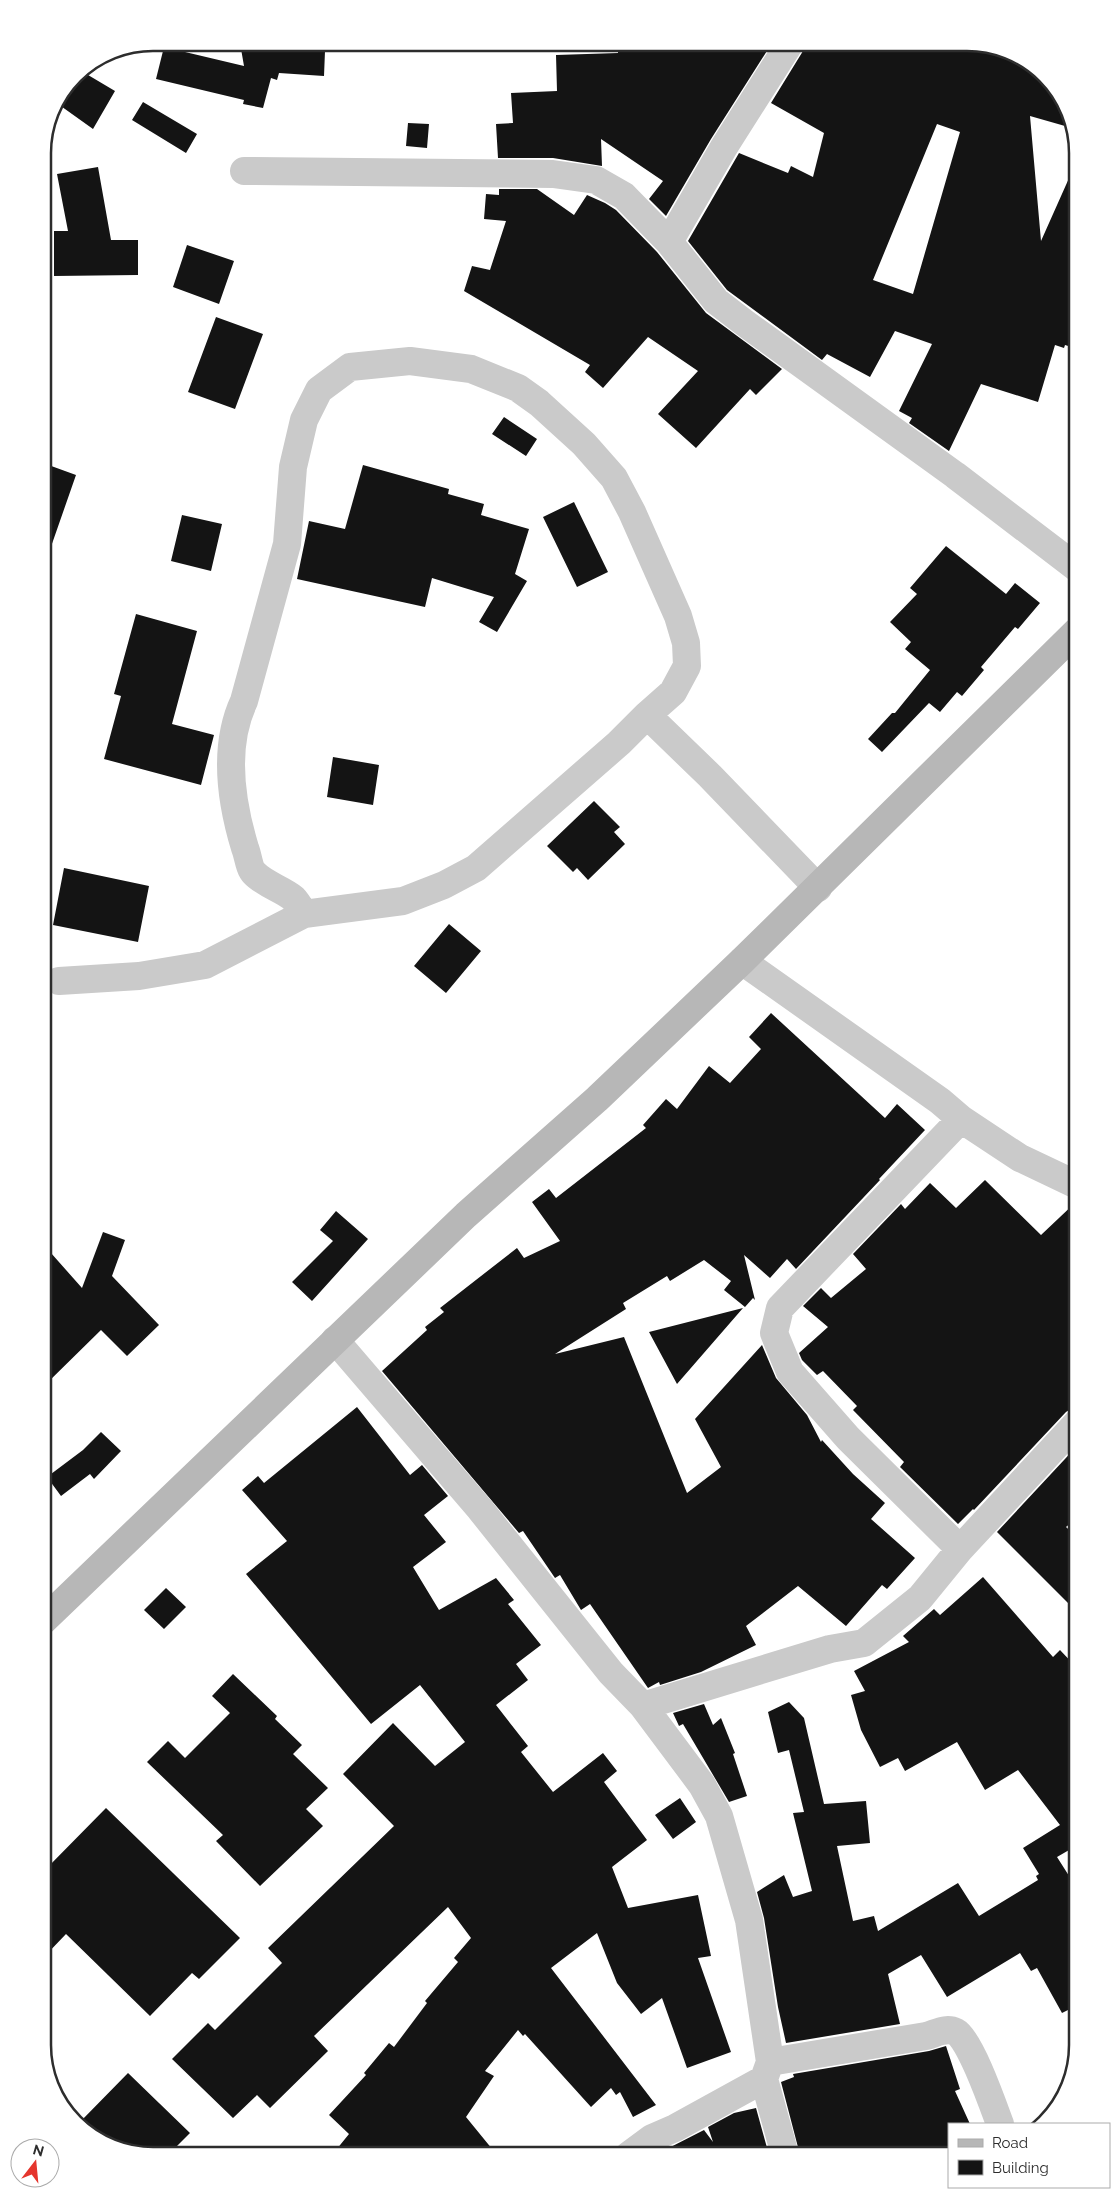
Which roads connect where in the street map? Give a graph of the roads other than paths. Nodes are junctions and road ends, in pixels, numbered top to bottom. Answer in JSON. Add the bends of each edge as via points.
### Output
{"nodes":[{"id":1,"x":785,"y":51,"type":"edge"},
{"id":2,"x":244,"y":171,"type":"dead end"},
{"id":3,"x":668,"y":242,"type":"junction"},
{"id":4,"x":1069,"y":561,"type":"edge"},
{"id":5,"x":1069,"y":641,"type":"edge"},
{"id":6,"x":647,"y":715,"type":"junction"},
{"id":7,"x":818,"y":888,"type":"junction"},
{"id":8,"x":304,"y":914,"type":"junction"},
{"id":9,"x":742,"y":961,"type":"junction"},
{"id":10,"x":59,"y":981,"type":"dead end"},
{"id":11,"x":961,"y":1119,"type":"junction"},
{"id":12,"x":1069,"y":1181,"type":"edge"},
{"id":13,"x":335,"y":1340,"type":"junction"},
{"id":14,"x":1069,"y":1433,"type":"edge"},
{"id":15,"x":960,"y":1549,"type":"junction"},
{"id":16,"x":51,"y":1612,"type":"edge"},
{"id":17,"x":642,"y":1706,"type":"junction"},
{"id":18,"x":767,"y":2070,"type":"junction"},
{"id":19,"x":1000,"y":2123,"type":"edge"},
{"id":20,"x":640,"y":2147,"type":"edge"},
{"id":21,"x":783,"y":2147,"type":"edge"}],
"edges":[{"from":1,"to":3,"type":"street"},
{"from":2,"to":3,"type":"street","via":[[553,174],[596,180],[624,196]]},
{"from":3,"to":4,"type":"street","via":[[716,300],[746,324]]},
{"from":5,"to":7,"type":"street"},
{"from":6,"to":7,"type":"street"},
{"from":6,"to":8,"type":"street","via":[[476,868],[403,901]]},
{"from":6,"to":8,"type":"street","via":[[673,692],[687,666],[686,643],[678,616],[614,478],[584,444],[518,388],[471,369],[410,361],[350,367],[319,390],[304,420],[293,467],[287,544],[232,741],[234,803],[253,873],[293,899]]},
{"from":7,"to":9,"type":"street"},
{"from":8,"to":10,"type":"street","via":[[205,965],[140,976]]},
{"from":9,"to":11,"type":"street"},
{"from":9,"to":13,"type":"street"},
{"from":11,"to":12,"type":"street","via":[[1020,1158]]},
{"from":11,"to":15,"type":"street","via":[[780,1308],[774,1333],[790,1372],[848,1438]]},
{"from":13,"to":16,"type":"street"},
{"from":13,"to":17,"type":"street","via":[[480,1509],[611,1673]]},
{"from":14,"to":15,"type":"street"},
{"from":15,"to":17,"type":"street","via":[[920,1598],[864,1643],[830,1649]]},
{"from":17,"to":18,"type":"street","via":[[702,1785],[719,1816],[749,1920]]},
{"from":18,"to":19,"type":"street","via":[[946,2029],[958,2033],[969,2049]]},
{"from":18,"to":20,"type":"street"},
{"from":18,"to":21,"type":"street"}]}
